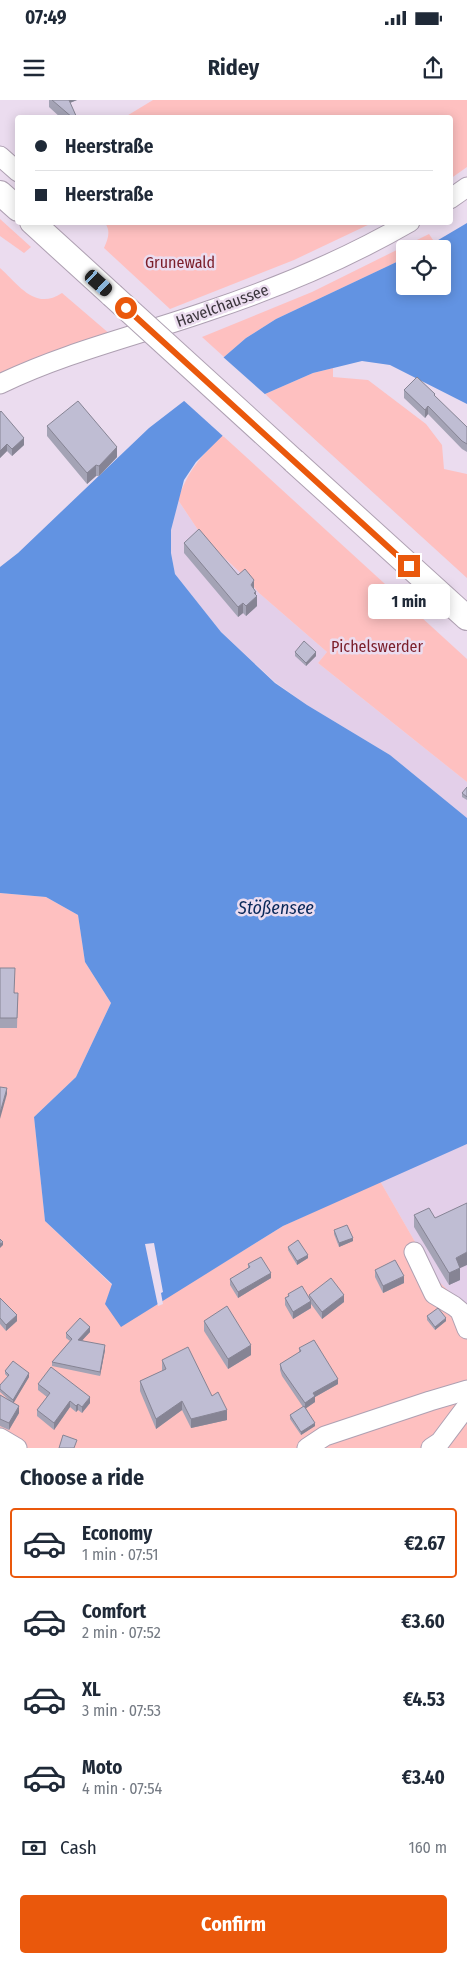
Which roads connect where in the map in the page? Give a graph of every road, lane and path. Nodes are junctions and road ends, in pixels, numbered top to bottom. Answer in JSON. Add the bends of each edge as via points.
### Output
{"nodes":[{"id":1,"x":0,"y":156,"type":"edge"},
{"id":2,"x":15,"y":169,"type":"edge"},
{"id":3,"x":467,"y":187,"type":"edge"},
{"id":4,"x":453,"y":197,"type":"edge"},
{"id":5,"x":35,"y":225,"type":"edge"},
{"id":6,"x":48,"y":225,"type":"edge"},
{"id":7,"x":404,"y":225,"type":"edge"},
{"id":8,"x":60,"y":248,"type":"junction"},
{"id":9,"x":0,"y":384,"type":"edge"},
{"id":10,"x":467,"y":618,"type":"edge"},
{"id":11,"x":414,"y":1252,"type":"dead end"},
{"id":12,"x":467,"y":1329,"type":"edge"},
{"id":13,"x":467,"y":1390,"type":"edge"},
{"id":14,"x":467,"y":1406,"type":"edge"},
{"id":15,"x":0,"y":1438,"type":"edge"},
{"id":16,"x":17,"y":1448,"type":"edge"},
{"id":17,"x":307,"y":1448,"type":"edge"},
{"id":18,"x":431,"y":1448,"type":"edge"}],
"edges":[{"from":1,"to":2,"type":"street"},
{"from":3,"to":4,"type":"street"},
{"from":5,"to":8,"type":"main road"},
{"from":6,"to":8,"type":"street"},
{"from":7,"to":9,"type":"street","name":"Havelchaussee","via":[[338,259],[279,284],[210,311],[90,348]]},
{"from":8,"to":10,"type":"main road","bridge":true},
{"from":11,"to":12,"type":"street","via":[[434,1294],[460,1311]]},
{"from":13,"to":17,"type":"street","via":[[325,1436]]},
{"from":14,"to":18,"type":"street","via":[[440,1442]]},
{"from":15,"to":16,"type":"street"}]}
